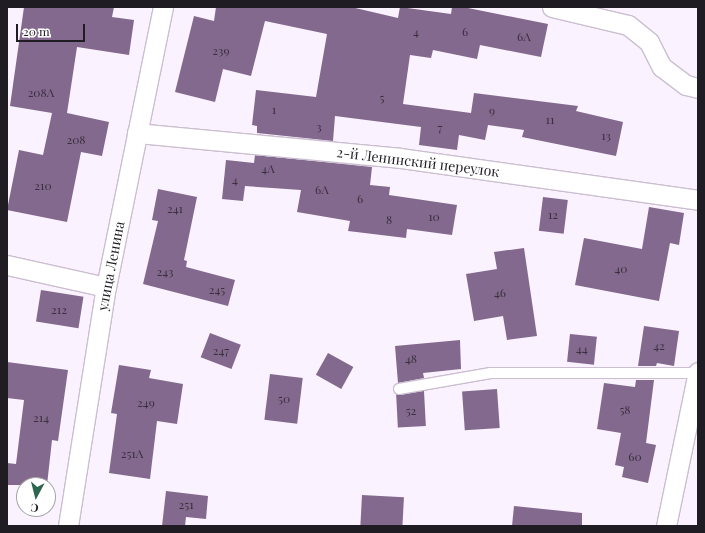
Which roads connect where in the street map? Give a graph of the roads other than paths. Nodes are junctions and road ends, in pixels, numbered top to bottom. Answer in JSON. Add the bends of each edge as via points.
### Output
{"nodes":[{"id":1,"x":163,"y":7,"type":"edge"},
{"id":2,"x":552,"y":7,"type":"edge"},
{"id":3,"x":698,"y":88,"type":"edge"},
{"id":4,"x":137,"y":132,"type":"junction"},
{"id":5,"x":698,"y":200,"type":"edge"},
{"id":6,"x":7,"y":265,"type":"edge"},
{"id":7,"x":106,"y":287,"type":"junction"},
{"id":8,"x":698,"y":372,"type":"edge"},
{"id":9,"x":399,"y":389,"type":"dead end"},
{"id":10,"x":68,"y":526,"type":"edge"},
{"id":11,"x":666,"y":526,"type":"edge"}],
"edges":[{"from":1,"to":4,"type":"street","name":"улица Ленина"},
{"from":2,"to":3,"type":"street","via":[[628,25],[649,42],[662,67],[686,85]]},
{"from":4,"to":5,"type":"street","name":"2-й Ленинский переулок","via":[[400,158]]},
{"from":4,"to":7,"type":"street","name":"улица Ленина"},
{"from":6,"to":7,"type":"street"},
{"from":7,"to":10,"type":"street","name":"улица Ленина"},
{"from":8,"to":9,"type":"lane","via":[[492,373]]},
{"from":8,"to":11,"type":"street"}]}
